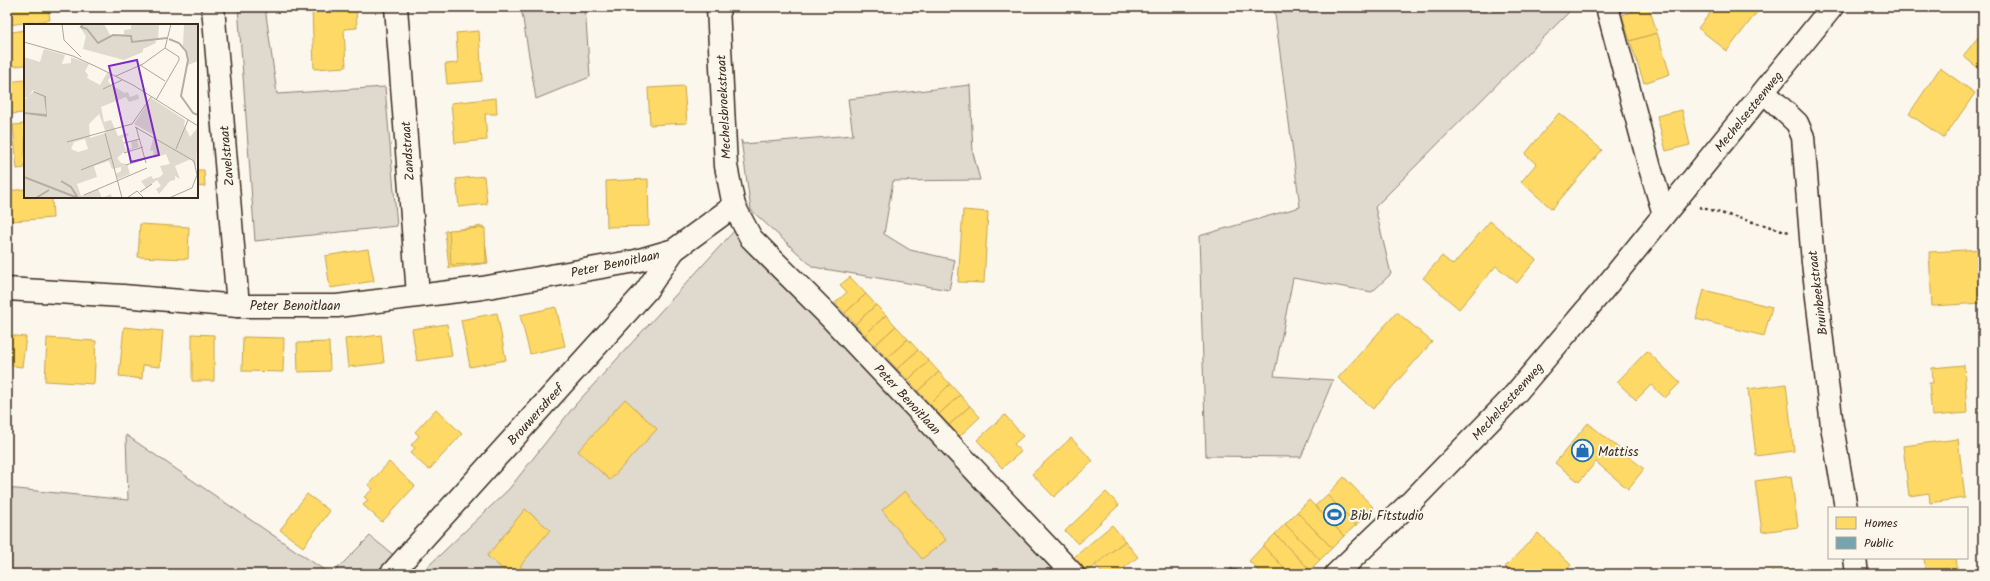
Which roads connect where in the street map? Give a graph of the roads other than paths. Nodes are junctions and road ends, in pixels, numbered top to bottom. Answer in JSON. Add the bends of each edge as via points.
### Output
{"nodes":[{"id":1,"x":213,"y":7,"type":"edge"},
{"id":2,"x":396,"y":7,"type":"edge"},
{"id":3,"x":718,"y":7,"type":"edge"},
{"id":4,"x":1607,"y":7,"type":"edge"},
{"id":5,"x":1832,"y":7,"type":"edge"},
{"id":6,"x":1764,"y":92,"type":"junction"},
{"id":7,"x":734,"y":206,"type":"junction"},
{"id":8,"x":1670,"y":207,"type":"junction"},
{"id":9,"x":674,"y":250,"type":"junction"},
{"id":10,"x":7,"y":290,"type":"edge"},
{"id":11,"x":418,"y":295,"type":"junction"},
{"id":12,"x":238,"y":306,"type":"junction"},
{"id":13,"x":1846,"y":507,"type":"edge"},
{"id":14,"x":1855,"y":559,"type":"edge"},
{"id":15,"x":391,"y":574,"type":"edge"},
{"id":16,"x":1074,"y":574,"type":"edge"},
{"id":17,"x":1336,"y":574,"type":"edge"},
{"id":18,"x":1857,"y":574,"type":"edge"}],
"edges":[{"from":1,"to":12,"type":"street","name":"Zavelstraat"},
{"from":2,"to":11,"type":"street","name":"Zandstraat"},
{"from":3,"to":7,"type":"street","name":"Mechelsbroekstraat","via":[[726,166]]},
{"from":4,"to":8,"type":"street","via":[[1650,168]]},
{"from":5,"to":6,"type":"street","name":"Mechelsesteenweg"},
{"from":6,"to":8,"type":"street","name":"Mechelsesteenweg"},
{"from":6,"to":13,"type":"street","name":"Bruinbeekstraat","via":[[1797,123],[1804,137],[1810,238],[1832,426]]},
{"from":7,"to":9,"type":"street","name":"Peter Benoitlaan"},
{"from":7,"to":16,"type":"street","name":"Peter Benoitlaan","via":[[751,238],[829,316]]},
{"from":8,"to":17,"type":"street","name":"Mechelsesteenweg","via":[[1510,400],[1412,501]]},
{"from":9,"to":11,"type":"street","name":"Peter Benoitlaan","via":[[636,261],[498,285]]},
{"from":9,"to":15,"type":"street","name":"Brouwersdreef","via":[[646,291]]},
{"from":10,"to":12,"type":"street","name":"Peter Benoitlaan","via":[[123,296]]},
{"from":11,"to":12,"type":"street","name":"Peter Benoitlaan","via":[[336,306]]},
{"from":14,"to":18,"type":"street"}]}
